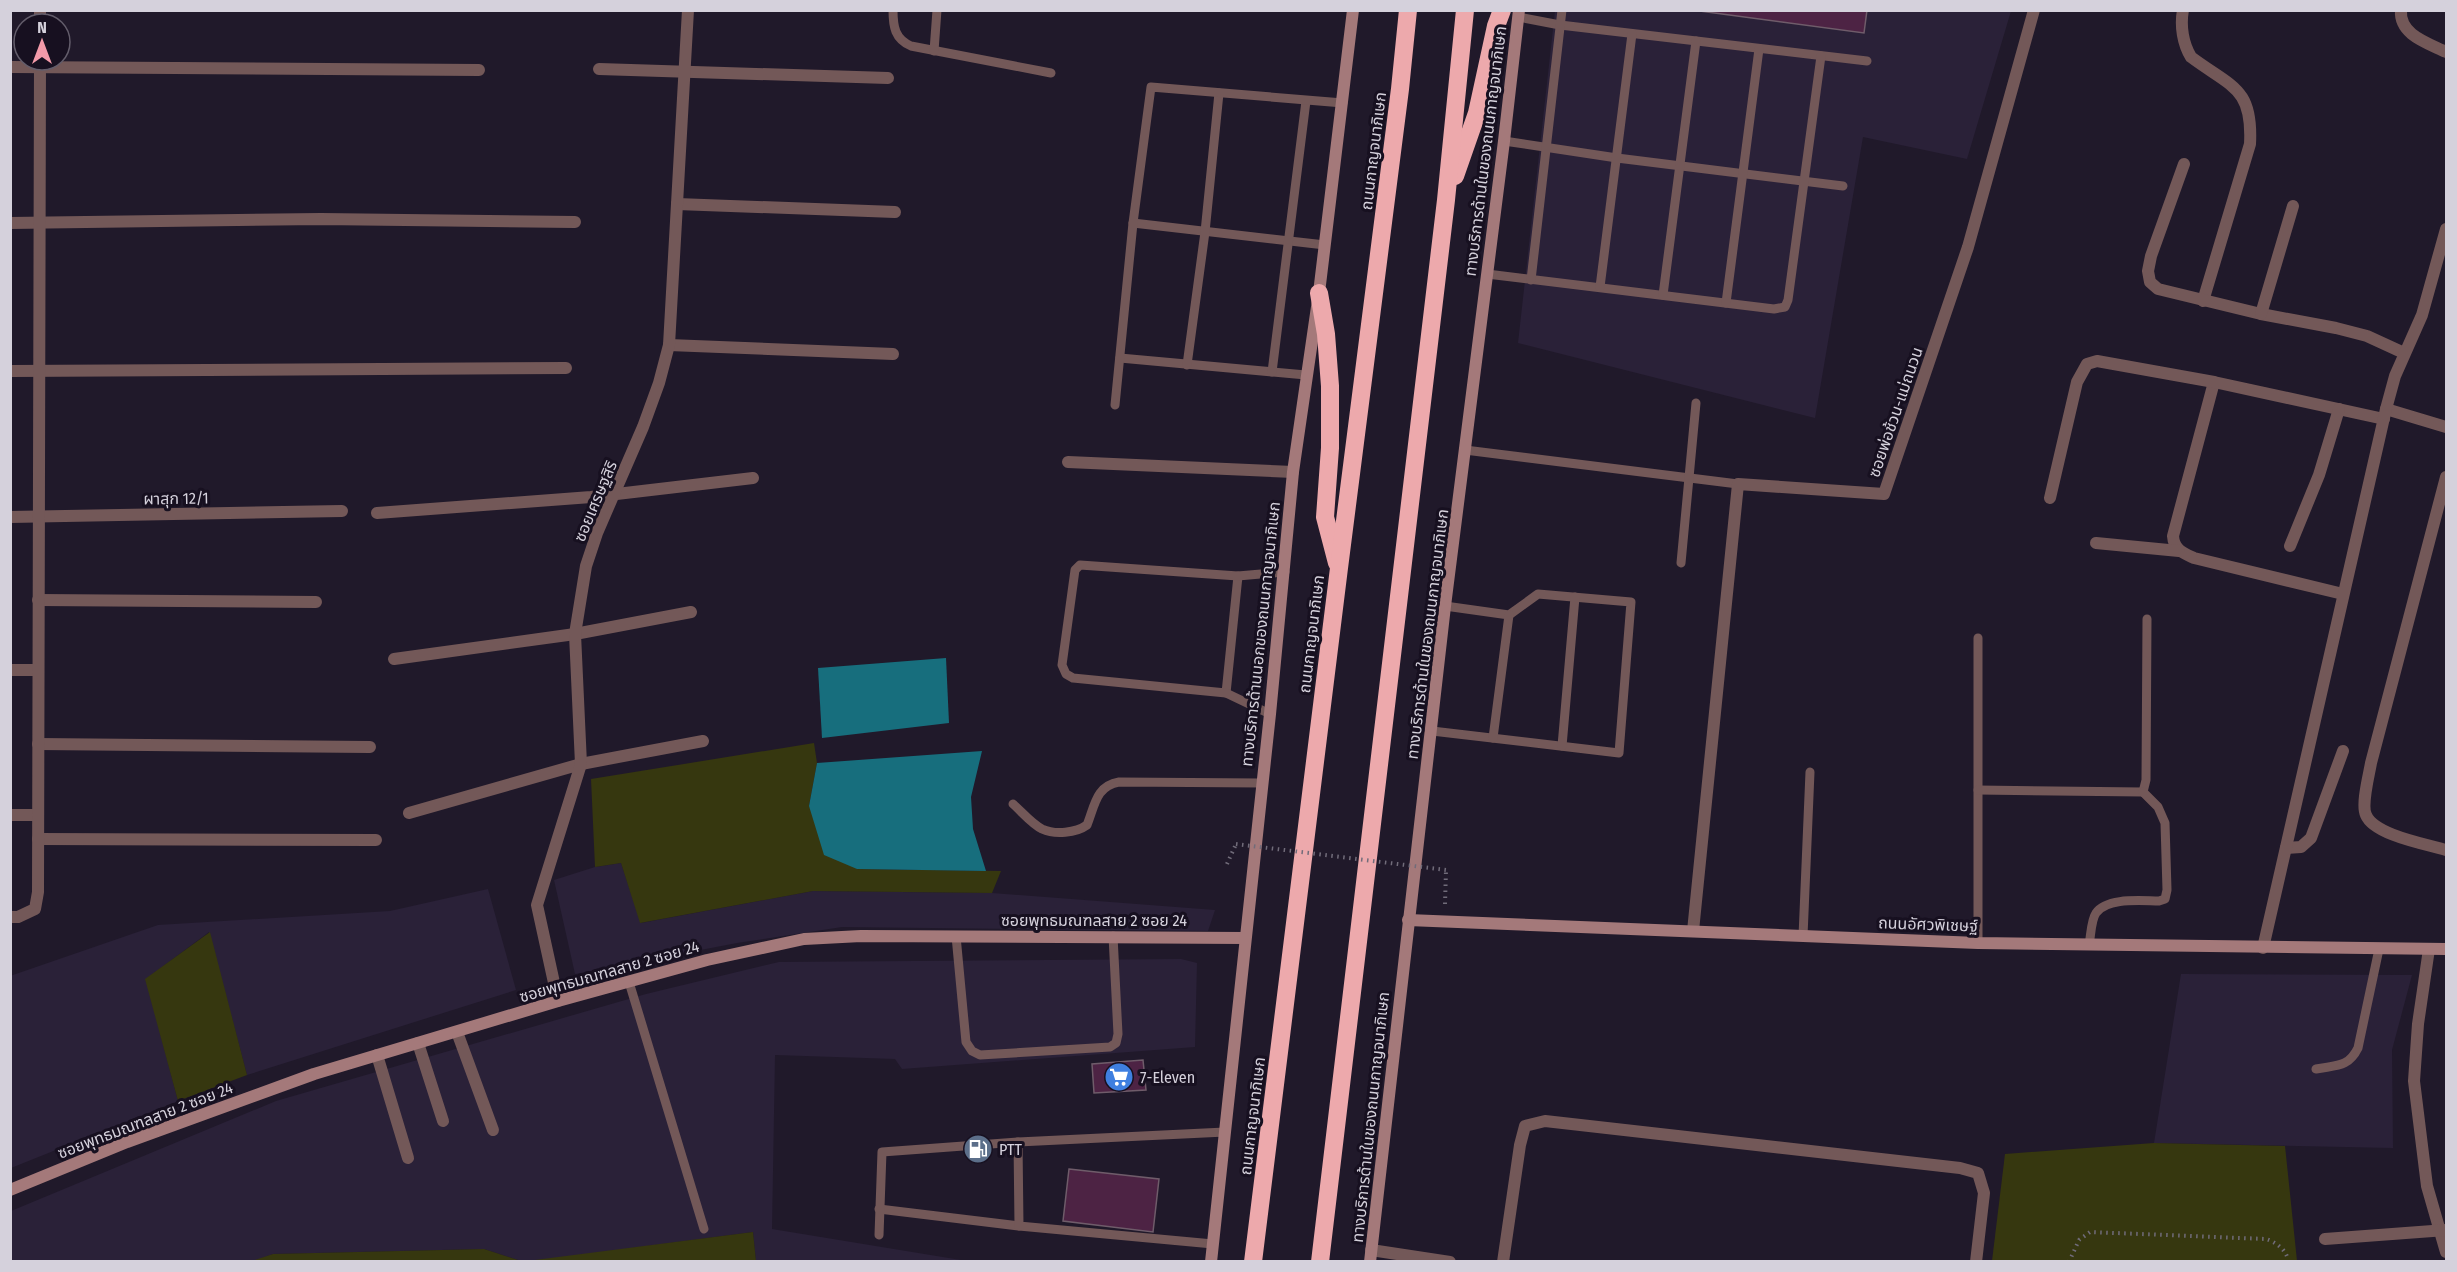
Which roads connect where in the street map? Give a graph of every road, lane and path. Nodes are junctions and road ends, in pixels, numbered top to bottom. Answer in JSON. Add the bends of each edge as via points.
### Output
{"nodes":[{"id":1,"x":688,"y":10,"type":"edge"},
{"id":2,"x":893,"y":10,"type":"edge"},
{"id":3,"x":937,"y":10,"type":"edge"},
{"id":4,"x":1353,"y":10,"type":"edge"},
{"id":5,"x":1408,"y":10,"type":"edge"},
{"id":6,"x":1466,"y":10,"type":"edge"},
{"id":7,"x":1562,"y":10,"type":"edge"},
{"id":8,"x":2034,"y":10,"type":"edge"},
{"id":9,"x":2183,"y":10,"type":"edge"},
{"id":10,"x":2400,"y":10,"type":"edge"},
{"id":11,"x":1513,"y":13,"type":"edge"},
{"id":12,"x":1560,"y":25,"type":"junction"},
{"id":13,"x":1632,"y":34,"type":"junction"},
{"id":14,"x":1696,"y":41,"type":"junction"},
{"id":15,"x":1759,"y":49,"type":"junction"},
{"id":16,"x":934,"y":51,"type":"junction"},
{"id":17,"x":2446,"y":52,"type":"edge"},
{"id":18,"x":1821,"y":56,"type":"junction"},
{"id":19,"x":1867,"y":61,"type":"dead end"},
{"id":20,"x":72,"y":64,"type":"edge"},
{"id":21,"x":599,"y":69,"type":"dead end"},
{"id":22,"x":479,"y":70,"type":"dead end"},
{"id":23,"x":684,"y":70,"type":"junction"},
{"id":24,"x":39,"y":72,"type":"edge"},
{"id":25,"x":1051,"y":73,"type":"dead end"},
{"id":26,"x":888,"y":78,"type":"dead end"},
{"id":27,"x":1220,"y":93,"type":"junction"},
{"id":28,"x":1306,"y":101,"type":"junction"},
{"id":29,"x":1343,"y":103,"type":"junction"},
{"id":30,"x":1504,"y":141,"type":"junction"},
{"id":31,"x":1546,"y":148,"type":"junction"},
{"id":32,"x":1617,"y":158,"type":"junction"},
{"id":33,"x":2184,"y":164,"type":"dead end"},
{"id":34,"x":1681,"y":166,"type":"junction"},
{"id":35,"x":1744,"y":174,"type":"junction"},
{"id":36,"x":1803,"y":182,"type":"junction"},
{"id":37,"x":1843,"y":186,"type":"dead end"},
{"id":38,"x":1446,"y":200,"type":"junction"},
{"id":39,"x":677,"y":204,"type":"junction"},
{"id":40,"x":2293,"y":207,"type":"dead end"},
{"id":41,"x":895,"y":212,"type":"dead end"},
{"id":42,"x":575,"y":222,"type":"dead end"},
{"id":43,"x":10,"y":223,"type":"edge"},
{"id":44,"x":39,"y":223,"type":"junction"},
{"id":45,"x":1133,"y":223,"type":"junction"},
{"id":46,"x":2446,"y":229,"type":"edge"},
{"id":47,"x":1205,"y":232,"type":"junction"},
{"id":48,"x":1288,"y":240,"type":"junction"},
{"id":49,"x":1324,"y":245,"type":"junction"},
{"id":50,"x":1487,"y":274,"type":"junction"},
{"id":51,"x":1531,"y":280,"type":"junction"},
{"id":52,"x":1600,"y":287,"type":"junction"},
{"id":53,"x":1319,"y":293,"type":"junction"},
{"id":54,"x":1663,"y":295,"type":"junction"},
{"id":55,"x":2203,"y":301,"type":"junction"},
{"id":56,"x":1726,"y":303,"type":"junction"},
{"id":57,"x":2261,"y":314,"type":"junction"},
{"id":58,"x":669,"y":345,"type":"junction"},
{"id":59,"x":2404,"y":353,"type":"junction"},
{"id":60,"x":893,"y":354,"type":"dead end"},
{"id":61,"x":1120,"y":358,"type":"junction"},
{"id":62,"x":1187,"y":365,"type":"junction"},
{"id":63,"x":566,"y":368,"type":"dead end"},
{"id":64,"x":10,"y":370,"type":"edge"},
{"id":65,"x":37,"y":370,"type":"junction"},
{"id":66,"x":1272,"y":372,"type":"junction"},
{"id":67,"x":1306,"y":375,"type":"junction"},
{"id":68,"x":2214,"y":382,"type":"junction"},
{"id":69,"x":1696,"y":403,"type":"dead end"},
{"id":70,"x":1115,"y":405,"type":"dead end"},
{"id":71,"x":2339,"y":409,"type":"junction"},
{"id":72,"x":2385,"y":414,"type":"junction"},
{"id":73,"x":2446,"y":427,"type":"edge"},
{"id":74,"x":1465,"y":450,"type":"junction"},
{"id":75,"x":1068,"y":462,"type":"dead end"},
{"id":76,"x":1293,"y":472,"type":"junction"},
{"id":77,"x":2446,"y":477,"type":"edge"},
{"id":78,"x":753,"y":478,"type":"dead end"},
{"id":79,"x":1689,"y":478,"type":"junction"},
{"id":80,"x":1738,"y":484,"type":"junction"},
{"id":81,"x":614,"y":493,"type":"junction"},
{"id":82,"x":2050,"y":498,"type":"dead end"},
{"id":83,"x":342,"y":511,"type":"dead end"},
{"id":84,"x":377,"y":513,"type":"dead end"},
{"id":85,"x":10,"y":517,"type":"edge"},
{"id":86,"x":39,"y":517,"type":"junction"},
{"id":87,"x":2096,"y":543,"type":"dead end"},
{"id":88,"x":2290,"y":546,"type":"dead end"},
{"id":89,"x":2179,"y":551,"type":"junction"},
{"id":90,"x":1681,"y":563,"type":"dead end"},
{"id":91,"x":1338,"y":568,"type":"junction"},
{"id":92,"x":1285,"y":572,"type":"junction"},
{"id":93,"x":1238,"y":576,"type":"junction"},
{"id":94,"x":2343,"y":594,"type":"junction"},
{"id":95,"x":1575,"y":597,"type":"junction"},
{"id":96,"x":38,"y":600,"type":"junction"},
{"id":97,"x":316,"y":602,"type":"dead end"},
{"id":98,"x":1445,"y":606,"type":"junction"},
{"id":99,"x":691,"y":612,"type":"dead end"},
{"id":100,"x":1509,"y":615,"type":"junction"},
{"id":101,"x":2147,"y":619,"type":"dead end"},
{"id":102,"x":575,"y":634,"type":"junction"},
{"id":103,"x":1978,"y":638,"type":"dead end"},
{"id":104,"x":394,"y":659,"type":"dead end"},
{"id":105,"x":10,"y":670,"type":"edge"},
{"id":106,"x":38,"y":670,"type":"junction"},
{"id":107,"x":1226,"y":693,"type":"junction"},
{"id":108,"x":1270,"y":714,"type":"junction"},
{"id":109,"x":1432,"y":731,"type":"junction"},
{"id":110,"x":1493,"y":738,"type":"junction"},
{"id":111,"x":703,"y":741,"type":"dead end"},
{"id":112,"x":38,"y":744,"type":"junction"},
{"id":113,"x":1562,"y":746,"type":"junction"},
{"id":114,"x":370,"y":747,"type":"dead end"},
{"id":115,"x":2343,"y":751,"type":"dead end"},
{"id":116,"x":581,"y":764,"type":"junction"},
{"id":117,"x":1810,"y":772,"type":"dead end"},
{"id":118,"x":1261,"y":783,"type":"junction"},
{"id":119,"x":1978,"y":790,"type":"junction"},
{"id":120,"x":2143,"y":792,"type":"junction"},
{"id":121,"x":1013,"y":804,"type":"dead end"},
{"id":122,"x":409,"y":813,"type":"dead end"},
{"id":123,"x":10,"y":815,"type":"edge"},
{"id":124,"x":38,"y":815,"type":"junction"},
{"id":125,"x":38,"y":839,"type":"junction"},
{"id":126,"x":376,"y":840,"type":"dead end"},
{"id":127,"x":2286,"y":848,"type":"junction"},
{"id":128,"x":2446,"y":850,"type":"edge"},
{"id":129,"x":1227,"y":864,"type":"dead end"},
{"id":130,"x":1444,"y":904,"type":"dead end"},
{"id":131,"x":10,"y":917,"type":"edge"},
{"id":132,"x":1408,"y":920,"type":"junction"},
{"id":133,"x":1693,"y":931,"type":"junction"},
{"id":134,"x":956,"y":936,"type":"junction"},
{"id":135,"x":1113,"y":936,"type":"junction"},
{"id":136,"x":1803,"y":936,"type":"junction"},
{"id":137,"x":1245,"y":938,"type":"junction"},
{"id":138,"x":1978,"y":943,"type":"junction"},
{"id":139,"x":2089,"y":945,"type":"junction"},
{"id":140,"x":2263,"y":948,"type":"junction"},
{"id":141,"x":2379,"y":949,"type":"junction"},
{"id":142,"x":2429,"y":949,"type":"junction"},
{"id":143,"x":2446,"y":949,"type":"edge"},
{"id":144,"x":629,"y":982,"type":"junction"},
{"id":145,"x":558,"y":1001,"type":"junction"},
{"id":146,"x":457,"y":1032,"type":"junction"},
{"id":147,"x":418,"y":1043,"type":"junction"},
{"id":148,"x":377,"y":1056,"type":"junction"},
{"id":149,"x":2316,"y":1069,"type":"dead end"},
{"id":150,"x":443,"y":1121,"type":"dead end"},
{"id":151,"x":493,"y":1130,"type":"dead end"},
{"id":152,"x":1225,"y":1132,"type":"junction"},
{"id":153,"x":1018,"y":1142,"type":"junction"},
{"id":154,"x":408,"y":1158,"type":"dead end"},
{"id":155,"x":10,"y":1190,"type":"edge"},
{"id":156,"x":879,"y":1209,"type":"junction"},
{"id":157,"x":1325,"y":1221,"type":"junction"},
{"id":158,"x":1019,"y":1227,"type":"junction"},
{"id":159,"x":704,"y":1229,"type":"dead end"},
{"id":160,"x":2443,"y":1231,"type":"edge"},
{"id":161,"x":879,"y":1235,"type":"dead end"},
{"id":162,"x":2325,"y":1239,"type":"dead end"},
{"id":163,"x":1213,"y":1244,"type":"junction"},
{"id":164,"x":2446,"y":1252,"type":"edge"},
{"id":165,"x":1371,"y":1256,"type":"edge"},
{"id":166,"x":1211,"y":1262,"type":"edge"},
{"id":167,"x":1253,"y":1262,"type":"edge"},
{"id":168,"x":1320,"y":1262,"type":"edge"},
{"id":169,"x":1326,"y":1262,"type":"edge"},
{"id":170,"x":1450,"y":1262,"type":"edge"},
{"id":171,"x":1503,"y":1262,"type":"edge"},
{"id":172,"x":1976,"y":1262,"type":"edge"},
{"id":173,"x":2069,"y":1262,"type":"edge"},
{"id":174,"x":2288,"y":1262,"type":"edge"}],
"edges":[{"from":1,"to":23,"type":"street","name":"ซอยเศรษฐสิริ"},
{"from":2,"to":16,"type":"lane","via":[[894,27],[901,42]]},
{"from":3,"to":16,"type":"lane"},
{"from":4,"to":29,"type":"main road","name":"ทางบริการด้านนอกของถนนกาญจนาภิเษก"},
{"from":5,"to":91,"type":"highway","name":"ถนนกาญจนาภิเษก"},
{"from":6,"to":38,"type":"highway"},
{"from":7,"to":12,"type":"lane"},
{"from":8,"to":80,"type":"street","name":"ซอยพ่อช้วน-แม่ถนวน","via":[[1968,247],[1884,494]]},
{"from":9,"to":55,"type":"street","via":[[2186,49],[2191,57],[2243,95],[2251,129],[2250,144]]},
{"from":10,"to":17,"type":"street","via":[[2404,28]]},
{"from":11,"to":12,"type":"lane"},
{"from":11,"to":30,"type":"main road","name":"ทางบริการด้านในของถนนกาญจนาภิเษก"},
{"from":11,"to":38,"type":"highway","via":[[1496,26],[1477,113]]},
{"from":12,"to":13,"type":"lane"},
{"from":12,"to":31,"type":"lane"},
{"from":13,"to":14,"type":"lane"},
{"from":13,"to":32,"type":"lane"},
{"from":14,"to":15,"type":"lane"},
{"from":14,"to":34,"type":"lane"},
{"from":15,"to":18,"type":"lane"},
{"from":15,"to":35,"type":"lane"},
{"from":16,"to":25,"type":"lane"},
{"from":18,"to":19,"type":"lane"},
{"from":18,"to":36,"type":"lane"},
{"from":20,"to":22,"type":"street"},
{"from":21,"to":23,"type":"street"},
{"from":23,"to":26,"type":"street"},
{"from":23,"to":39,"type":"street","name":"ซอยเศรษฐสิริ"},
{"from":24,"to":44,"type":"street"},
{"from":27,"to":28,"type":"lane"},
{"from":27,"to":45,"type":"lane","via":[[1150,87]]},
{"from":27,"to":47,"type":"lane"},
{"from":28,"to":29,"type":"lane"},
{"from":28,"to":48,"type":"lane"},
{"from":29,"to":49,"type":"main road","name":"ทางบริการด้านนอกของถนนกาญจนาภิเษก"},
{"from":30,"to":31,"type":"lane"},
{"from":30,"to":50,"type":"main road","name":"ทางบริการด้านในของถนนกาญจนาภิเษก"},
{"from":31,"to":32,"type":"lane"},
{"from":31,"to":51,"type":"lane"},
{"from":32,"to":34,"type":"lane"},
{"from":32,"to":52,"type":"lane"},
{"from":33,"to":55,"type":"street","via":[[2148,271],[2150,282],[2158,289]]},
{"from":34,"to":35,"type":"lane"},
{"from":34,"to":54,"type":"lane"},
{"from":35,"to":36,"type":"lane"},
{"from":35,"to":56,"type":"lane"},
{"from":36,"to":37,"type":"lane"},
{"from":36,"to":56,"type":"lane","via":[[1785,307]]},
{"from":38,"to":157,"type":"highway"},
{"from":39,"to":41,"type":"street"},
{"from":39,"to":58,"type":"street","name":"ซอยเศรษฐสิริ"},
{"from":40,"to":57,"type":"street"},
{"from":42,"to":44,"type":"street","via":[[321,219]]},
{"from":43,"to":44,"type":"street"},
{"from":44,"to":65,"type":"street"},
{"from":45,"to":47,"type":"lane"},
{"from":45,"to":61,"type":"lane"},
{"from":46,"to":59,"type":"street","via":[[2422,315]]},
{"from":47,"to":48,"type":"lane"},
{"from":47,"to":62,"type":"lane"},
{"from":48,"to":49,"type":"lane"},
{"from":48,"to":66,"type":"lane"},
{"from":49,"to":53,"type":"main road","name":"ทางบริการด้านนอกของถนนกาญจนาภิเษก"},
{"from":50,"to":51,"type":"lane"},
{"from":50,"to":74,"type":"main road","name":"ทางบริการด้านในของถนนกาญจนาภิเษก"},
{"from":51,"to":52,"type":"lane"},
{"from":52,"to":54,"type":"lane"},
{"from":53,"to":67,"type":"main road","name":"ทางบริการด้านนอกของถนนกาญจนาภิเษก"},
{"from":53,"to":91,"type":"highway","via":[[1330,386],[1325,517]]},
{"from":54,"to":56,"type":"lane"},
{"from":55,"to":57,"type":"street"},
{"from":57,"to":59,"type":"street","via":[[2367,336]]},
{"from":58,"to":60,"type":"street"},
{"from":58,"to":81,"type":"street","name":"ซอยเศรษฐสิริ","via":[[659,384]]},
{"from":59,"to":72,"type":"street"},
{"from":61,"to":62,"type":"lane"},
{"from":61,"to":70,"type":"lane"},
{"from":62,"to":66,"type":"lane"},
{"from":63,"to":65,"type":"street"},
{"from":64,"to":65,"type":"street"},
{"from":65,"to":86,"type":"street"},
{"from":66,"to":67,"type":"lane"},
{"from":67,"to":76,"type":"main road","name":"ทางบริการด้านนอกของถนนกาญจนาภิเษก"},
{"from":68,"to":71,"type":"street"},
{"from":68,"to":82,"type":"street","via":[[2097,361],[2087,363],[2077,382]]},
{"from":68,"to":89,"type":"street","via":[[2173,536]]},
{"from":69,"to":79,"type":"lane"},
{"from":71,"to":72,"type":"street"},
{"from":71,"to":88,"type":"street","via":[[2319,475]]},
{"from":72,"to":73,"type":"street"},
{"from":72,"to":94,"type":"street"},
{"from":74,"to":79,"type":"lane"},
{"from":74,"to":98,"type":"main road","name":"ทางบริการด้านในของถนนกาญจนาภิเษก"},
{"from":75,"to":76,"type":"street"},
{"from":76,"to":92,"type":"main road","name":"ทางบริการด้านนอกของถนนกาญจนาภิเษก"},
{"from":77,"to":128,"type":"street","via":[[2371,763],[2364,806],[2365,814],[2379,828]]},
{"from":78,"to":81,"type":"street"},
{"from":79,"to":80,"type":"lane"},
{"from":79,"to":90,"type":"lane"},
{"from":80,"to":133,"type":"street"},
{"from":81,"to":84,"type":"street"},
{"from":81,"to":102,"type":"street","name":"ซอยเศรษฐสิริ","via":[[586,566]]},
{"from":83,"to":86,"type":"street","name":"ผาสุก 12/1"},
{"from":85,"to":86,"type":"street","name":"ผาสุก 12/1"},
{"from":86,"to":96,"type":"street"},
{"from":87,"to":89,"type":"street"},
{"from":89,"to":94,"type":"street"},
{"from":91,"to":167,"type":"highway","name":"ถนนกาญจนาภิเษก"},
{"from":92,"to":93,"type":"lane"},
{"from":92,"to":108,"type":"main road","name":"ทางบริการด้านนอกของถนนกาญจนาภิเษก"},
{"from":93,"to":107,"type":"lane"},
{"from":93,"to":107,"type":"lane","via":[[1080,566],[1076,570],[1062,665],[1073,678]]},
{"from":94,"to":127,"type":"street"},
{"from":95,"to":100,"type":"lane","via":[[1538,594]]},
{"from":95,"to":113,"type":"lane"},
{"from":95,"to":113,"type":"lane","via":[[1631,602],[1619,753]]},
{"from":96,"to":97,"type":"street"},
{"from":96,"to":106,"type":"street"},
{"from":98,"to":100,"type":"lane"},
{"from":98,"to":109,"type":"main road","name":"ทางบริการด้านในของถนนกาญจนาภิเษก"},
{"from":99,"to":102,"type":"street"},
{"from":100,"to":110,"type":"lane"},
{"from":101,"to":120,"type":"lane"},
{"from":102,"to":104,"type":"street"},
{"from":102,"to":116,"type":"street","name":"ซอยเศรษฐสิริ"},
{"from":103,"to":119,"type":"lane"},
{"from":105,"to":106,"type":"street"},
{"from":106,"to":112,"type":"street"},
{"from":107,"to":108,"type":"lane"},
{"from":108,"to":118,"type":"main road","name":"ทางบริการด้านนอกของถนนกาญจนาภิเษก"},
{"from":109,"to":110,"type":"lane"},
{"from":109,"to":132,"type":"main road","name":"ทางบริการด้านในของถนนกาญจนาภิเษก"},
{"from":110,"to":113,"type":"lane"},
{"from":111,"to":116,"type":"street"},
{"from":112,"to":114,"type":"street"},
{"from":112,"to":124,"type":"street"},
{"from":115,"to":127,"type":"street","via":[[2311,838],[2301,847]]},
{"from":116,"to":122,"type":"street"},
{"from":116,"to":145,"type":"street","name":"ซอยเศรษฐสิริ","via":[[537,905]]},
{"from":117,"to":136,"type":"lane"},
{"from":118,"to":121,"type":"lane","via":[[1109,784],[1101,790],[1087,825],[1074,831],[1041,829]]},
{"from":118,"to":137,"type":"main road","name":"ทางบริการด้านนอกของถนนกาญจนาภิเษก"},
{"from":119,"to":120,"type":"lane"},
{"from":119,"to":138,"type":"lane"},
{"from":120,"to":139,"type":"lane","via":[[2158,807],[2165,823],[2165,899],[2102,906],[2094,914]]},
{"from":123,"to":124,"type":"street"},
{"from":124,"to":125,"type":"street"},
{"from":125,"to":126,"type":"street"},
{"from":125,"to":131,"type":"street","via":[[35,909]]},
{"from":127,"to":140,"type":"street"},
{"from":129,"to":130,"type":"path","bridge":true,"via":[[1236,844],[1446,870]]},
{"from":132,"to":133,"type":"main road","name":"ถนนอัศวพิเชษฐ์"},
{"from":132,"to":165,"type":"main road","name":"ทางบริการด้านในของถนนกาญจนาภิเษก"},
{"from":133,"to":136,"type":"main road","name":"ถนนอัศวพิเชษฐ์"},
{"from":134,"to":135,"type":"main road","name":"ซอยพุทธมณฑลสาย 2 ซอย 24"},
{"from":134,"to":135,"type":"lane","via":[[966,1042],[972,1052],[980,1055],[1110,1047],[1116,1043]]},
{"from":134,"to":144,"type":"main road","name":"ซอยพุทธมณฑลสาย 2 ซอย 24","via":[[804,939]]},
{"from":135,"to":137,"type":"main road","name":"ซอยพุทธมณฑลสาย 2 ซอย 24"},
{"from":136,"to":138,"type":"main road","name":"ถนนอัศวพิเชษฐ์"},
{"from":137,"to":152,"type":"main road","name":"ทางบริการด้านนอกของถนนกาญจนาภิเษก"},
{"from":138,"to":139,"type":"main road","name":"ถนนอัศวพิเชษฐ์"},
{"from":139,"to":140,"type":"main road","name":"ถนนอัศวพิเชษฐ์"},
{"from":140,"to":141,"type":"main road","name":"ถนนอัศวพิเชษฐ์"},
{"from":141,"to":142,"type":"main road","name":"ถนนอัศวพิเชษฐ์"},
{"from":141,"to":149,"type":"lane","via":[[2353,1058],[2348,1063]]},
{"from":142,"to":143,"type":"main road","name":"ถนนอัศวพิเชษฐ์"},
{"from":142,"to":160,"type":"street","via":[[2414,1081],[2427,1186]]},
{"from":144,"to":145,"type":"main road","name":"ซอยพุทธมณฑลสาย 2 ซอย 24"},
{"from":144,"to":159,"type":"lane"},
{"from":145,"to":146,"type":"main road","name":"ซอยพุทธมณฑลสาย 2 ซอย 24"},
{"from":146,"to":147,"type":"main road","name":"ซอยพุทธมณฑลสาย 2 ซอย 24"},
{"from":146,"to":151,"type":"street"},
{"from":147,"to":148,"type":"main road","name":"ซอยพุทธมณฑลสาย 2 ซอย 24"},
{"from":147,"to":150,"type":"street"},
{"from":148,"to":154,"type":"street"},
{"from":148,"to":155,"type":"main road","name":"ซอยพุทธมณฑลสาย 2 ซอย 24","via":[[314,1074],[127,1142]]},
{"from":152,"to":153,"type":"lane"},
{"from":152,"to":163,"type":"main road","name":"ทางบริการด้านนอกของถนนกาญจนาภิเษก"},
{"from":153,"to":156,"type":"lane","via":[[882,1152]]},
{"from":153,"to":158,"type":"lane"},
{"from":156,"to":158,"type":"lane"},
{"from":156,"to":161,"type":"lane"},
{"from":157,"to":168,"type":"highway"},
{"from":157,"to":169,"type":"highway"},
{"from":158,"to":163,"type":"lane"},
{"from":160,"to":162,"type":"street"},
{"from":160,"to":164,"type":"street"},
{"from":163,"to":166,"type":"main road","name":"ทางบริการด้านนอกของถนนกาญจนาภิเษก"},
{"from":165,"to":170,"type":"street"},
{"from":171,"to":172,"type":"street","via":[[1520,1145],[1526,1126],[1545,1121],[1978,1173],[1984,1193]]},
{"from":173,"to":174,"type":"path","via":[[2079,1240],[2090,1232],[2266,1239],[2280,1246]]}]}
